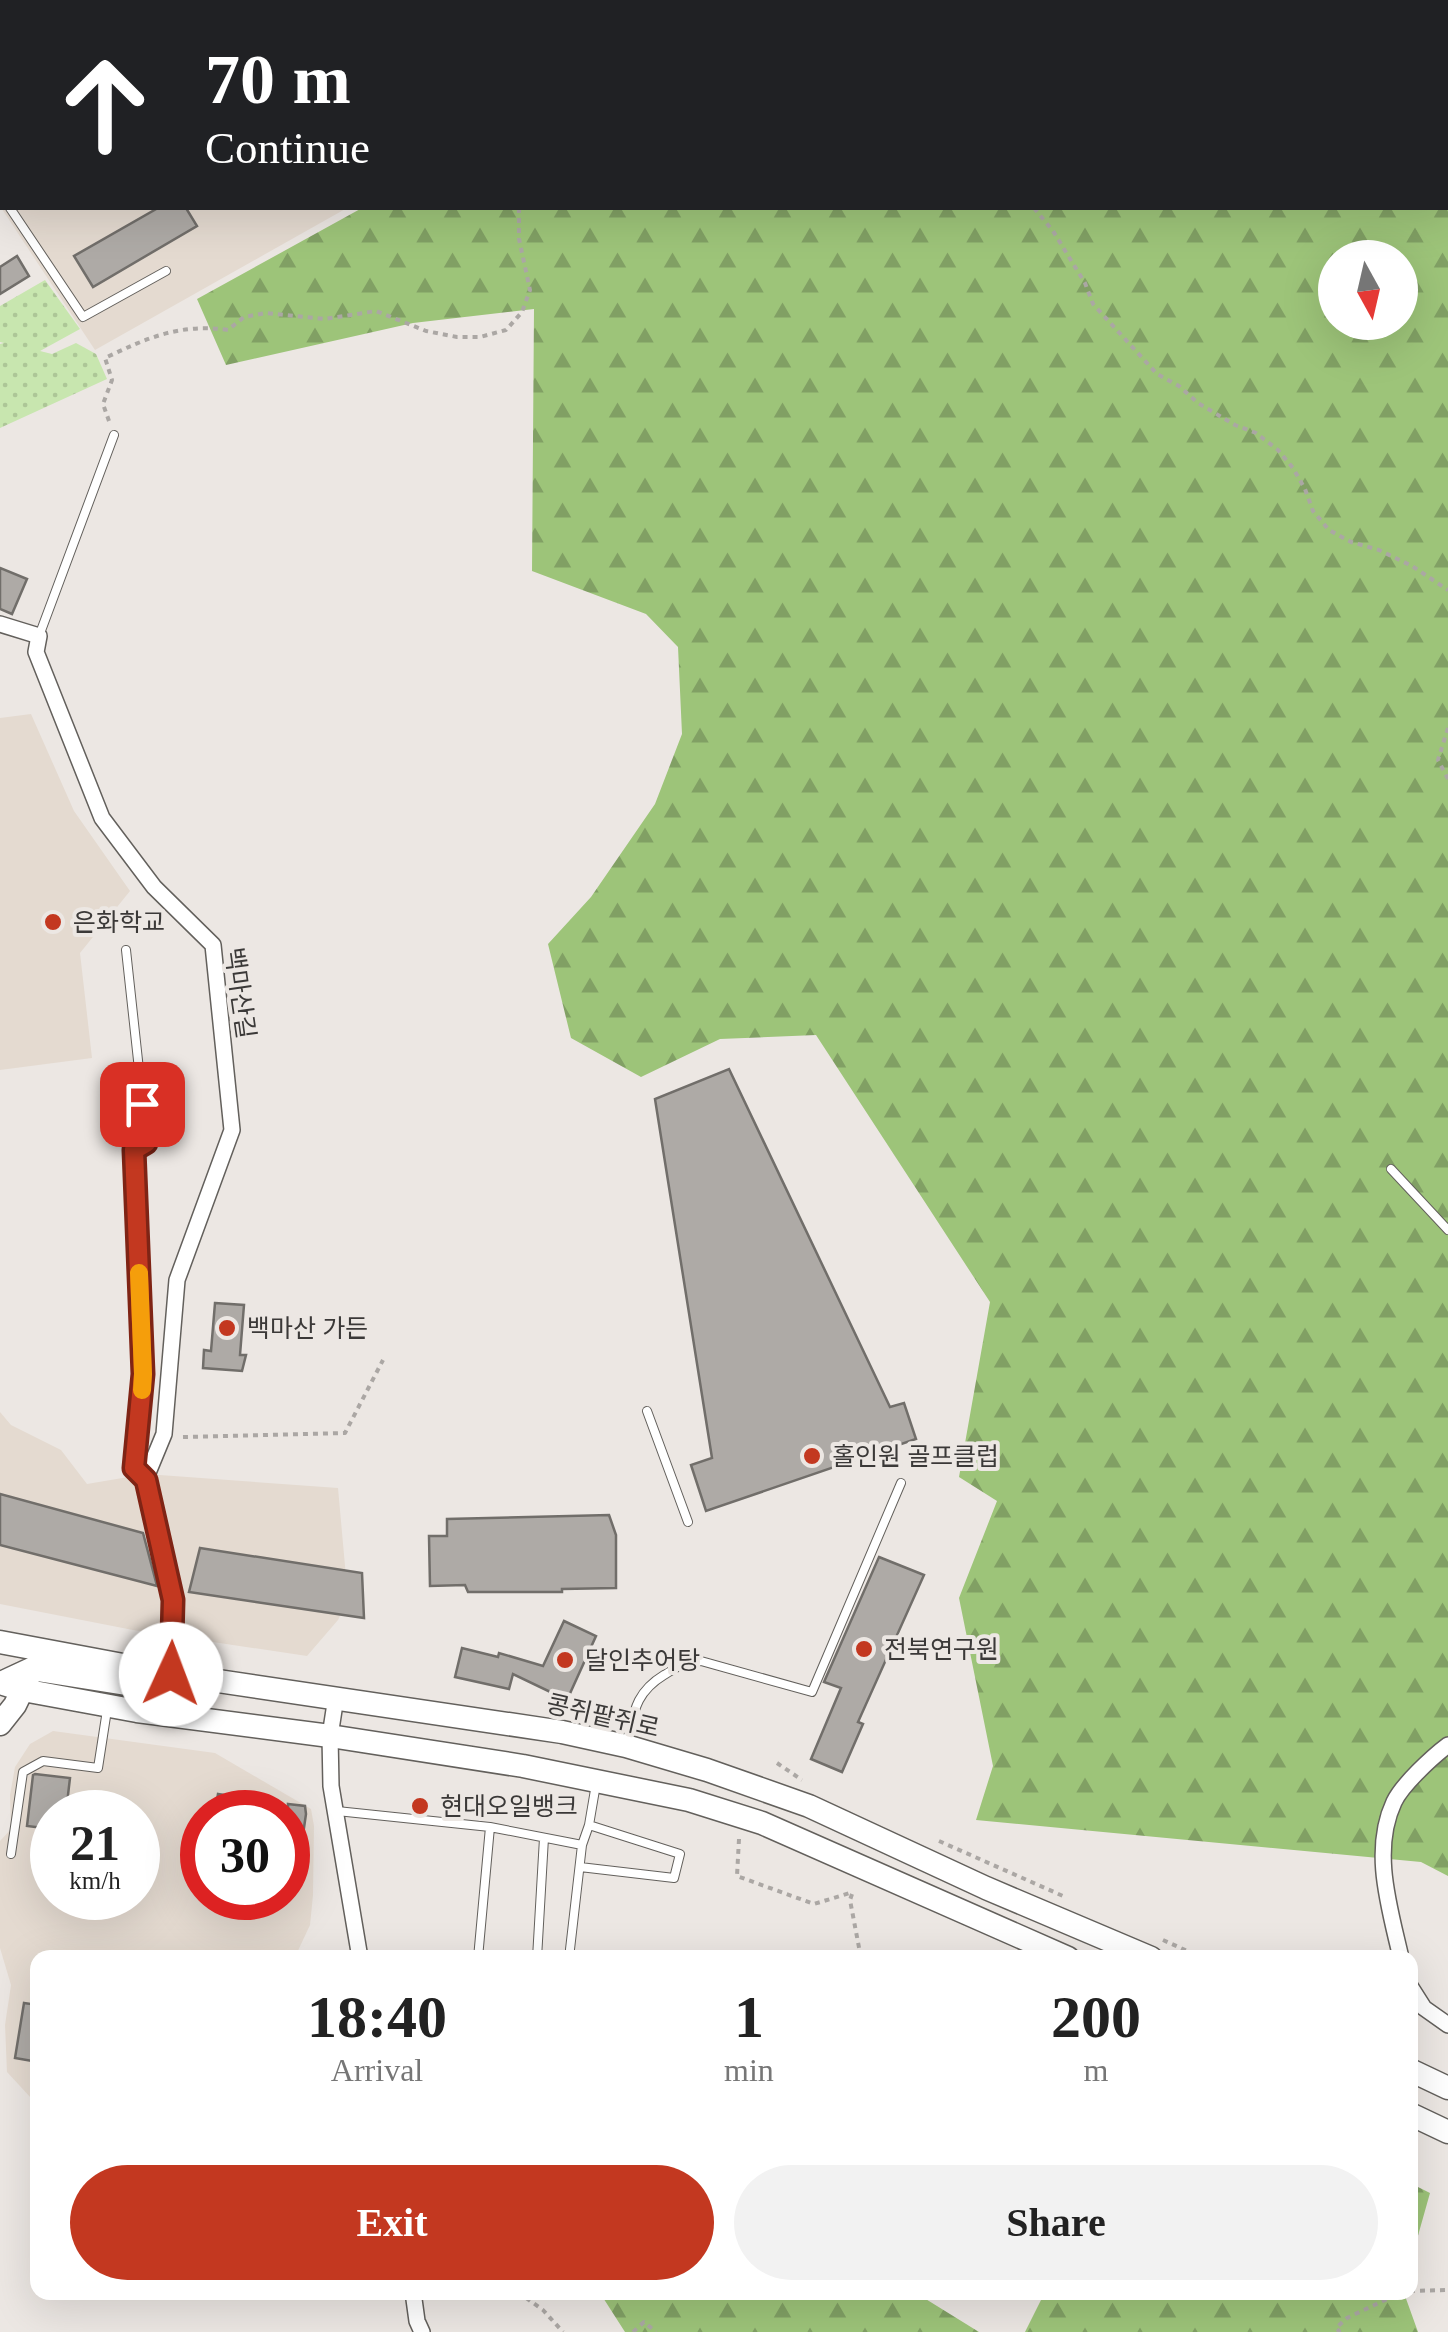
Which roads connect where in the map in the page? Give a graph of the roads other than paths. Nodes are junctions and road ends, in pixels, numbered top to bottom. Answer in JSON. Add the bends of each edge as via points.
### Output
{"nodes":[{"id":1,"x":11,"y":210,"type":"edge"},
{"id":2,"x":166,"y":270,"type":"dead end"},
{"id":3,"x":114,"y":435,"type":"road end"},
{"id":4,"x":0,"y":624,"type":"edge"},
{"id":5,"x":39,"y":636,"type":"junction"},
{"id":6,"x":126,"y":950,"type":"dead end"},
{"id":7,"x":1391,"y":1169,"type":"dead end"},
{"id":8,"x":1448,"y":1230,"type":"edge"},
{"id":9,"x":648,"y":1410,"type":"dead end"},
{"id":10,"x":146,"y":1480,"type":"junction"},
{"id":11,"x":901,"y":1483,"type":"dead end"},
{"id":12,"x":688,"y":1522,"type":"dead end"},
{"id":13,"x":5,"y":1644,"type":"edge"},
{"id":14,"x":171,"y":1674,"type":"junction"},
{"id":15,"x":15,"y":1677,"type":"edge"},
{"id":16,"x":212,"y":1680,"type":"junction"},
{"id":17,"x":336,"y":1697,"type":"junction"},
{"id":18,"x":107,"y":1705,"type":"junction"},
{"id":19,"x":0,"y":1724,"type":"edge"},
{"id":20,"x":330,"y":1736,"type":"junction"},
{"id":21,"x":1448,"y":1745,"type":"edge"},
{"id":22,"x":626,"y":1746,"type":"junction"},
{"id":23,"x":596,"y":1780,"type":"junction"},
{"id":24,"x":337,"y":1811,"type":"junction"},
{"id":25,"x":589,"y":1824,"type":"junction"},
{"id":26,"x":490,"y":1827,"type":"junction"},
{"id":27,"x":544,"y":1838,"type":"junction"},
{"id":28,"x":582,"y":1845,"type":"junction"},
{"id":29,"x":10,"y":1854,"type":"dead end"},
{"id":30,"x":580,"y":1867,"type":"junction"},
{"id":31,"x":359,"y":1950,"type":"edge"},
{"id":32,"x":479,"y":1950,"type":"edge"},
{"id":33,"x":537,"y":1950,"type":"edge"},
{"id":34,"x":570,"y":1950,"type":"edge"},
{"id":35,"x":1050,"y":1950,"type":"edge"},
{"id":36,"x":1132,"y":1950,"type":"edge"},
{"id":37,"x":1399,"y":1950,"type":"edge"},
{"id":38,"x":1418,"y":1999,"type":"edge"},
{"id":39,"x":1448,"y":2025,"type":"edge"},
{"id":40,"x":1418,"y":2074,"type":"edge"},
{"id":41,"x":1448,"y":2088,"type":"edge"},
{"id":42,"x":1418,"y":2118,"type":"edge"},
{"id":43,"x":1448,"y":2132,"type":"edge"},
{"id":44,"x":414,"y":2300,"type":"edge"},
{"id":45,"x":422,"y":2332,"type":"edge"}],
"edges":[{"from":1,"to":2,"type":"lane","via":[[83,317]]},
{"from":3,"to":5,"type":"lane"},
{"from":4,"to":5,"type":"street"},
{"from":5,"to":10,"type":"street","name":"백마산길","via":[[36,652],[102,818],[154,887],[213,945],[232,1130],[177,1280],[163,1438]]},
{"from":6,"to":10,"type":"lane","via":[[146,1143],[134,1150],[143,1374],[134,1468]]},
{"from":7,"to":8,"type":"lane"},
{"from":9,"to":12,"type":"lane"},
{"from":10,"to":14,"type":"street","via":[[173,1600]]},
{"from":11,"to":22,"type":"lane","via":[[812,1692],[715,1664],[684,1662],[649,1684],[635,1705]]},
{"from":13,"to":15,"type":"main road"},
{"from":13,"to":15,"type":"main road","name":"콩쥐팥쥐로"},
{"from":14,"to":15,"type":"main road","name":"콩쥐팥쥐로"},
{"from":14,"to":16,"type":"main road","name":"콩쥐팥쥐로"},
{"from":15,"to":16,"type":"main road","via":[[183,1693]]},
{"from":15,"to":18,"type":"main road","name":"콩쥐팥쥐로"},
{"from":15,"to":19,"type":"main road"},
{"from":16,"to":17,"type":"main road","name":"콩쥐팥쥐로"},
{"from":17,"to":20,"type":"street"},
{"from":17,"to":22,"type":"main road","name":"콩쥐팥쥐로"},
{"from":18,"to":20,"type":"main road","name":"콩쥐팥쥐로"},
{"from":18,"to":29,"type":"lane","via":[[98,1768],[43,1761],[23,1772]]},
{"from":20,"to":23,"type":"main road","name":"콩쥐팥쥐로"},
{"from":20,"to":24,"type":"street"},
{"from":21,"to":37,"type":"street","via":[[1394,1800],[1384,1838],[1386,1890]]},
{"from":22,"to":36,"type":"main road","name":"콩쥐팥쥐로","via":[[809,1806]]},
{"from":23,"to":25,"type":"lane"},
{"from":23,"to":35,"type":"main road","name":"콩쥐팥쥐로","via":[[762,1823]]},
{"from":24,"to":26,"type":"lane"},
{"from":24,"to":31,"type":"street"},
{"from":25,"to":28,"type":"lane"},
{"from":25,"to":30,"type":"lane","via":[[680,1854],[674,1878]]},
{"from":26,"to":27,"type":"lane"},
{"from":26,"to":32,"type":"lane"},
{"from":27,"to":28,"type":"lane"},
{"from":27,"to":33,"type":"lane"},
{"from":28,"to":30,"type":"lane"},
{"from":30,"to":34,"type":"lane"},
{"from":38,"to":39,"type":"street"},
{"from":40,"to":41,"type":"main road"},
{"from":42,"to":43,"type":"main road"},
{"from":44,"to":45,"type":"street"}]}
